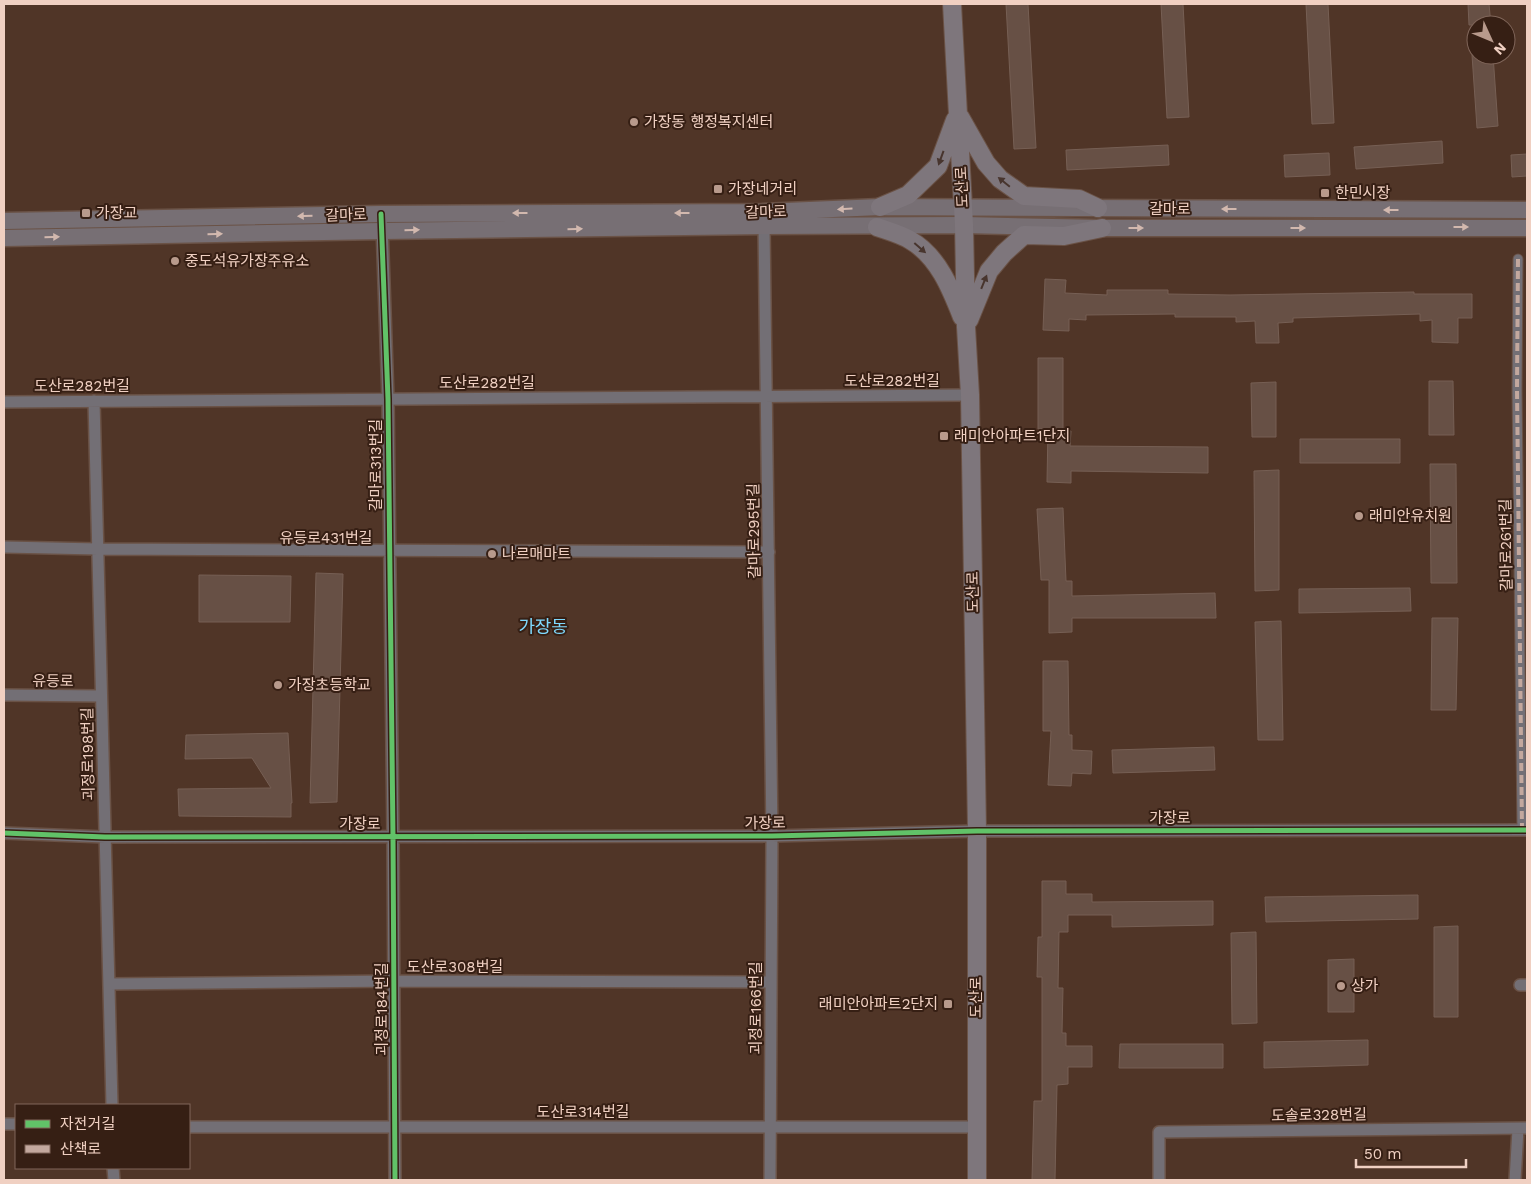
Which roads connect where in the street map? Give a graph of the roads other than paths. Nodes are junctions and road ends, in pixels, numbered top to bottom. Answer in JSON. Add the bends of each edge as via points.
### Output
{"nodes":[{"id":1,"x":952,"y":4,"type":"edge"},
{"id":2,"x":958,"y":112,"type":"junction"},
{"id":3,"x":880,"y":207,"type":"junction"},
{"id":4,"x":964,"y":207,"type":"junction"},
{"id":5,"x":1098,"y":208,"type":"junction"},
{"id":6,"x":1527,"y":210,"type":"edge"},
{"id":7,"x":381,"y":214,"type":"junction"},
{"id":8,"x":4,"y":221,"type":"edge"},
{"id":9,"x":964,"y":225,"type":"junction"},
{"id":10,"x":764,"y":226,"type":"junction"},
{"id":11,"x":877,"y":227,"type":"junction"},
{"id":12,"x":1102,"y":228,"type":"junction"},
{"id":13,"x":1527,"y":228,"type":"edge"},
{"id":14,"x":382,"y":231,"type":"junction"},
{"id":15,"x":4,"y":238,"type":"edge"},
{"id":16,"x":1518,"y":259,"type":"dead end"},
{"id":17,"x":966,"y":327,"type":"junction"},
{"id":18,"x":1518,"y":389,"type":"junction"},
{"id":19,"x":1527,"y":389,"type":"edge"},
{"id":20,"x":970,"y":395,"type":"junction"},
{"id":21,"x":767,"y":396,"type":"junction"},
{"id":22,"x":388,"y":399,"type":"junction"},
{"id":23,"x":94,"y":401,"type":"junction"},
{"id":24,"x":4,"y":402,"type":"edge"},
{"id":25,"x":4,"y":547,"type":"edge"},
{"id":26,"x":98,"y":549,"type":"junction"},
{"id":27,"x":389,"y":550,"type":"junction"},
{"id":28,"x":769,"y":552,"type":"junction"},
{"id":29,"x":4,"y":694,"type":"edge"},
{"id":30,"x":101,"y":696,"type":"junction"},
{"id":31,"x":1525,"y":830,"type":"edge"},
{"id":32,"x":977,"y":831,"type":"junction"},
{"id":33,"x":4,"y":833,"type":"edge"},
{"id":34,"x":772,"y":836,"type":"junction"},
{"id":35,"x":105,"y":837,"type":"junction"},
{"id":36,"x":394,"y":837,"type":"junction"},
{"id":37,"x":394,"y":982,"type":"junction"},
{"id":38,"x":771,"y":982,"type":"junction"},
{"id":39,"x":109,"y":984,"type":"junction"},
{"id":40,"x":112,"y":1104,"type":"edge"},
{"id":41,"x":190,"y":1127,"type":"edge"},
{"id":42,"x":395,"y":1127,"type":"junction"},
{"id":43,"x":771,"y":1127,"type":"junction"},
{"id":44,"x":976,"y":1127,"type":"junction"},
{"id":45,"x":1522,"y":1128,"type":"edge"},
{"id":46,"x":395,"y":1180,"type":"edge"},
{"id":47,"x":770,"y":1180,"type":"edge"},
{"id":48,"x":977,"y":1180,"type":"edge"},
{"id":49,"x":1159,"y":1180,"type":"edge"},
{"id":50,"x":1515,"y":1180,"type":"edge"}],
"edges":[{"from":1,"to":2,"type":"main road","name":"도산로"},
{"from":2,"to":3,"type":"main road","one_way":true,"via":[[938,166],[908,195]]},
{"from":2,"to":4,"type":"main road","name":"도산로"},
{"from":5,"to":2,"type":"main road","one_way":true,"via":[[1078,199],[1024,196],[1000,179],[986,163]]},
{"from":3,"to":4,"type":"main road","name":"갈마로"},
{"from":3,"to":7,"type":"main road","name":"갈마로","one_way":true,"via":[[762,212]]},
{"from":4,"to":5,"type":"main road","name":"갈마로"},
{"from":4,"to":9,"type":"main road","name":"도산로"},
{"from":6,"to":5,"type":"main road","name":"갈마로","one_way":true},
{"from":7,"to":8,"type":"main road","name":"갈마로","one_way":true},
{"from":7,"to":14,"type":"street","name":"갈마로313번길"},
{"from":9,"to":11,"type":"main road","name":"갈마로"},
{"from":9,"to":12,"type":"main road","name":"갈마로"},
{"from":9,"to":17,"type":"main road","name":"도산로"},
{"from":10,"to":11,"type":"main road","name":"갈마로"},
{"from":14,"to":10,"type":"main road","name":"갈마로","one_way":true},
{"from":10,"to":21,"type":"street","name":"갈마로295번길"},
{"from":11,"to":17,"type":"main road","one_way":true,"via":[[911,240],[934,261],[950,287]]},
{"from":12,"to":13,"type":"main road","name":"갈마로","one_way":true},
{"from":17,"to":12,"type":"main road","one_way":true,"via":[[989,271],[1024,235],[1064,236]]},
{"from":15,"to":14,"type":"main road","name":"갈마로","one_way":true},
{"from":14,"to":22,"type":"street","name":"갈마로313번길"},
{"from":16,"to":18,"type":"street","name":"갈마로261번길"},
{"from":17,"to":20,"type":"main road","name":"도산로"},
{"from":18,"to":19,"type":"street"},
{"from":18,"to":31,"type":"street","name":"갈마로261번길"},
{"from":20,"to":21,"type":"street","name":"도산로282번길"},
{"from":20,"to":32,"type":"main road","name":"도산로"},
{"from":21,"to":22,"type":"street","name":"도산로282번길"},
{"from":21,"to":28,"type":"street","name":"갈마로295번길"},
{"from":22,"to":23,"type":"street","name":"도산로282번길"},
{"from":22,"to":27,"type":"street","name":"갈마로313번길"},
{"from":23,"to":24,"type":"street","name":"도산로282번길"},
{"from":23,"to":26,"type":"street","name":"괴정로198번길"},
{"from":25,"to":26,"type":"street","name":"유등로431번길"},
{"from":26,"to":27,"type":"street","name":"유등로431번길"},
{"from":26,"to":30,"type":"street","name":"괴정로198번길"},
{"from":27,"to":28,"type":"street","name":"유등로431번길"},
{"from":27,"to":36,"type":"street","name":"갈마로313번길"},
{"from":28,"to":34,"type":"street","name":"갈마로295번길"},
{"from":29,"to":30,"type":"street","name":"유등로"},
{"from":30,"to":35,"type":"street","name":"괴정로198번길"},
{"from":31,"to":32,"type":"street","name":"가장로"},
{"from":32,"to":34,"type":"street","name":"가장로"},
{"from":32,"to":44,"type":"main road","name":"도산로"},
{"from":33,"to":35,"type":"street","name":"가장로"},
{"from":34,"to":36,"type":"street","name":"가장로"},
{"from":34,"to":38,"type":"street","name":"괴정로166번길"},
{"from":35,"to":36,"type":"street","name":"가장로"},
{"from":35,"to":39,"type":"street","name":"괴정로198번길"},
{"from":36,"to":37,"type":"street","name":"괴정로184번길"},
{"from":37,"to":38,"type":"street","name":"도산로308번길"},
{"from":37,"to":39,"type":"street","name":"도산로308번길"},
{"from":37,"to":42,"type":"street","name":"괴정로184번길"},
{"from":38,"to":43,"type":"street","name":"괴정로166번길"},
{"from":39,"to":40,"type":"street","name":"괴정로198번길"},
{"from":41,"to":42,"type":"street","name":"도산로314번길"},
{"from":42,"to":43,"type":"street","name":"도산로314번길"},
{"from":42,"to":46,"type":"street","name":"괴정로184번길"},
{"from":43,"to":44,"type":"street","name":"도산로314번길"},
{"from":43,"to":47,"type":"street","name":"괴정로166번길"},
{"from":44,"to":48,"type":"main road","name":"도산로"},
{"from":45,"to":49,"type":"street","name":"도솔로328번길","via":[[1159,1132]]},
{"from":45,"to":50,"type":"street"}]}
